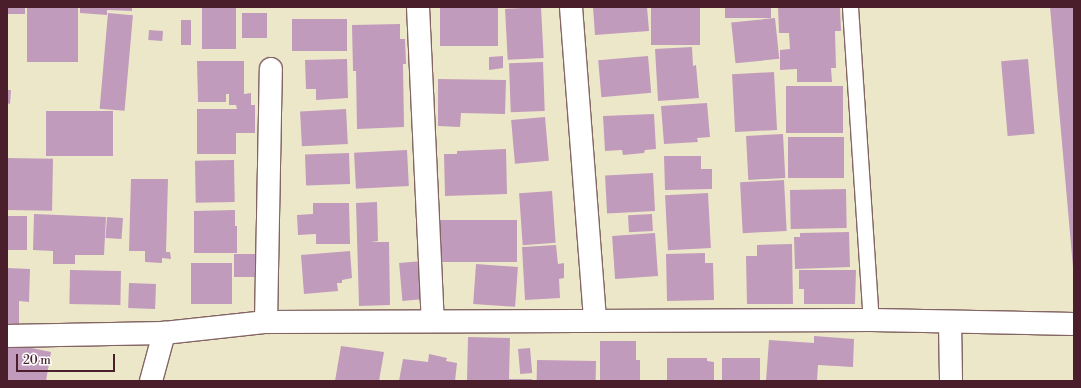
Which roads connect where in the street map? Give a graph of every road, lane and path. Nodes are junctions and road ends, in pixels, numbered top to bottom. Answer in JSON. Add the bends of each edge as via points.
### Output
{"nodes":[{"id":1,"x":418,"y":7,"type":"edge"},
{"id":2,"x":571,"y":7,"type":"edge"},
{"id":3,"x":850,"y":7,"type":"edge"},
{"id":4,"x":271,"y":69,"type":"dead end"},
{"id":5,"x":595,"y":320,"type":"junction"},
{"id":6,"x":871,"y":320,"type":"junction"},
{"id":7,"x":433,"y":321,"type":"junction"},
{"id":8,"x":266,"y":322,"type":"junction"},
{"id":9,"x":950,"y":322,"type":"junction"},
{"id":10,"x":1074,"y":324,"type":"edge"},
{"id":11,"x":164,"y":333,"type":"junction"},
{"id":12,"x":7,"y":336,"type":"edge"},
{"id":13,"x":151,"y":381,"type":"edge"},
{"id":14,"x":951,"y":381,"type":"edge"}],
"edges":[{"from":1,"to":7,"type":"street"},
{"from":2,"to":5,"type":"street"},
{"from":3,"to":6,"type":"lane"},
{"from":4,"to":8,"type":"street"},
{"from":5,"to":6,"type":"street"},
{"from":5,"to":7,"type":"street"},
{"from":6,"to":9,"type":"street"},
{"from":7,"to":8,"type":"street"},
{"from":8,"to":11,"type":"street"},
{"from":9,"to":10,"type":"street"},
{"from":9,"to":14,"type":"street"},
{"from":11,"to":12,"type":"street"},
{"from":11,"to":13,"type":"street"}]}
